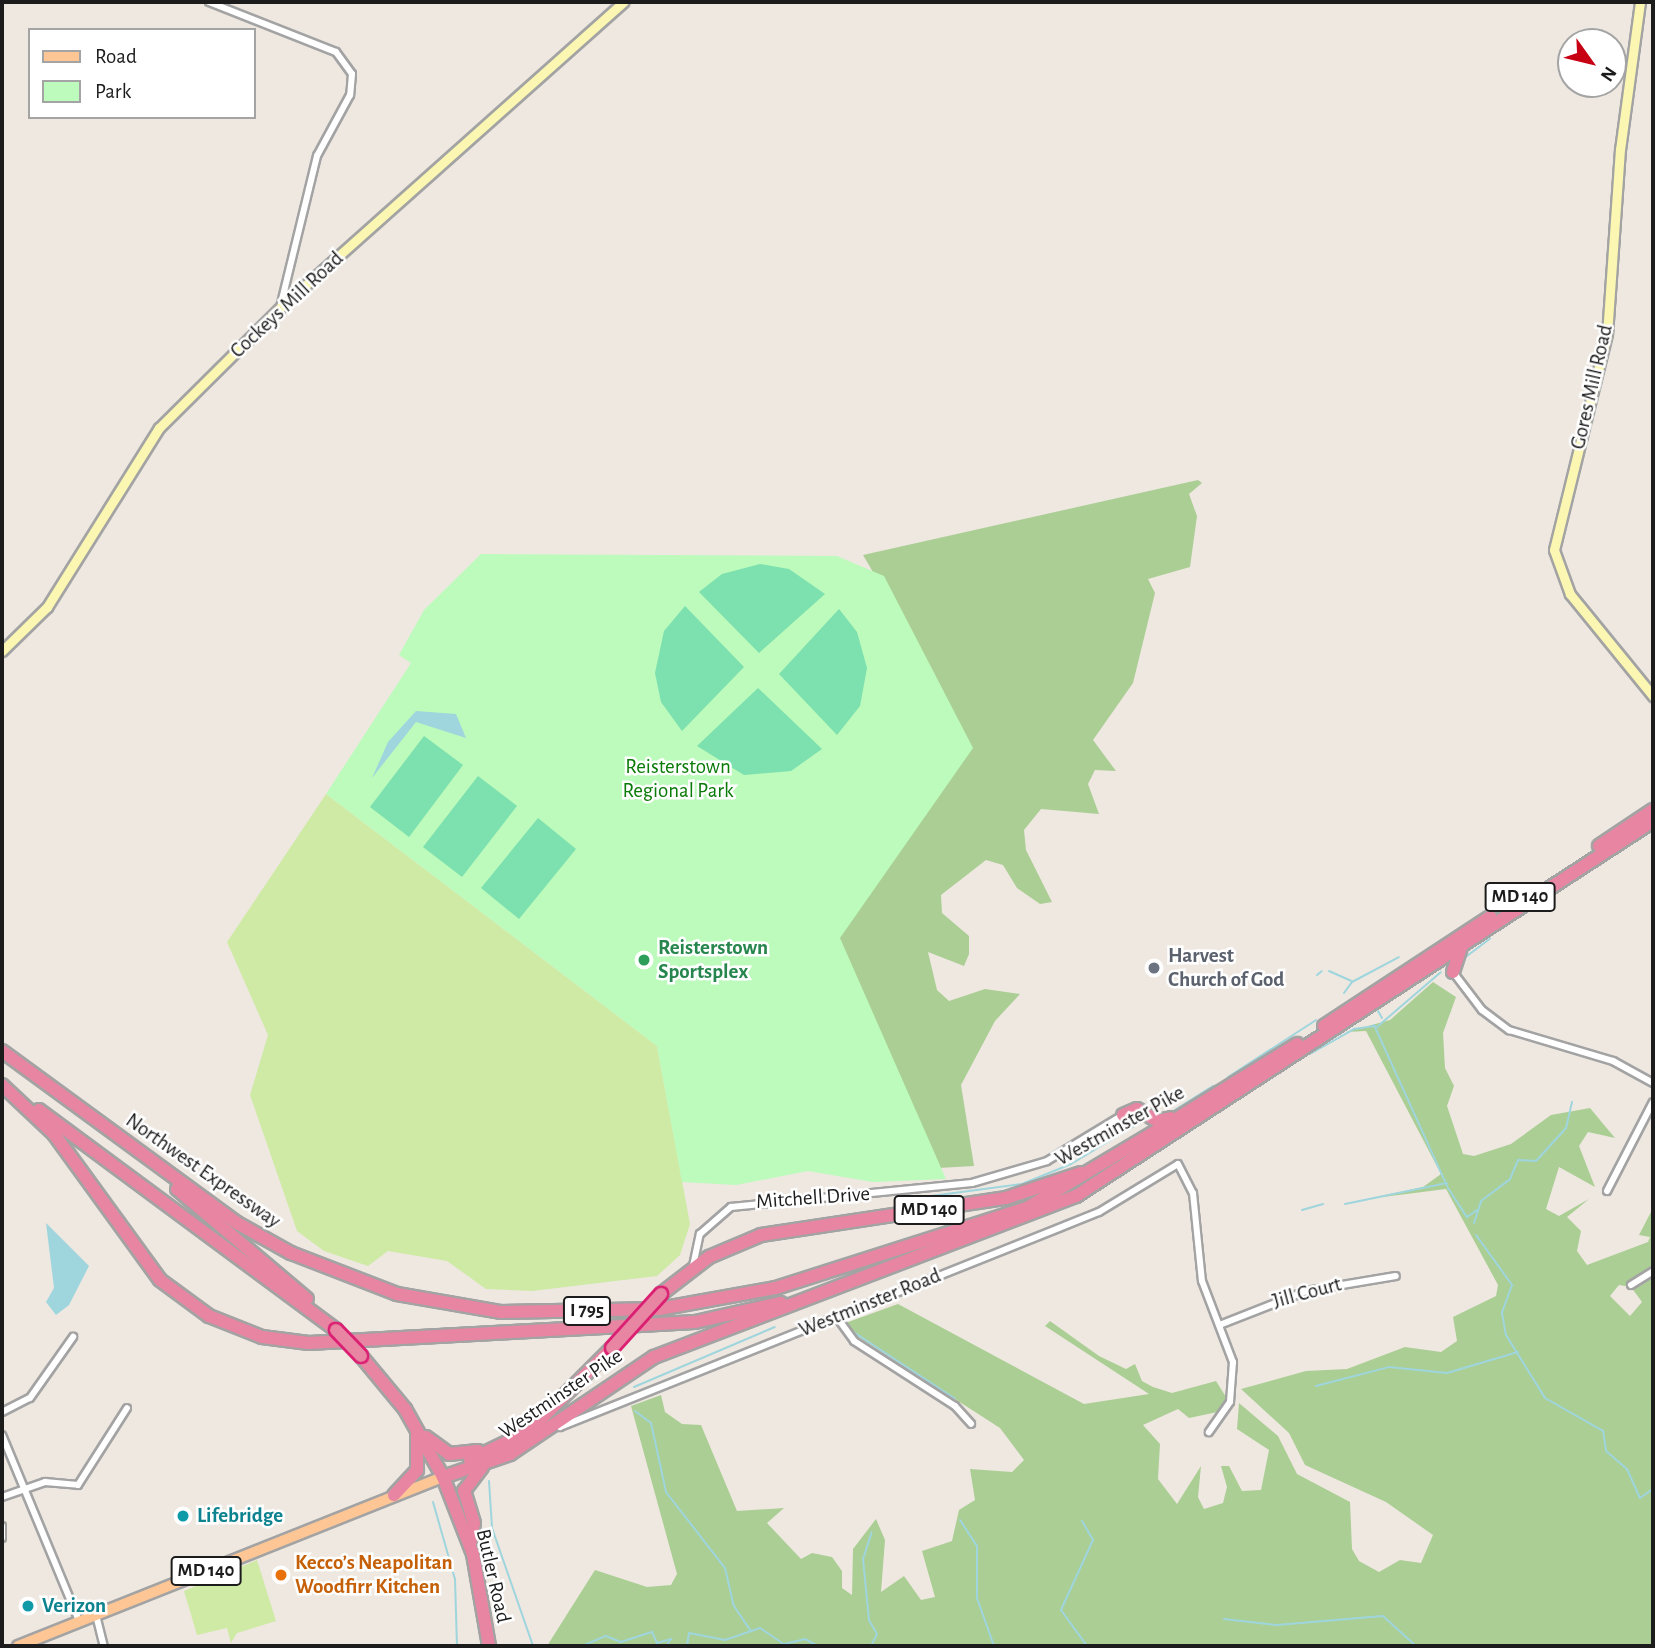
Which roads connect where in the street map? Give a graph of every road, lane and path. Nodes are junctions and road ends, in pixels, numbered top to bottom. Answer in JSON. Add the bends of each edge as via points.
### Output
{"nodes":[{"id":1,"x":209,"y":2,"type":"edge"},
{"id":2,"x":623,"y":2,"type":"edge"},
{"id":3,"x":1640,"y":2,"type":"edge"},
{"id":4,"x":281,"y":308,"type":"junction"},
{"id":5,"x":2,"y":651,"type":"edge"},
{"id":6,"x":1653,"y":696,"type":"edge"},
{"id":7,"x":1653,"y":810,"type":"edge"},
{"id":8,"x":1653,"y":821,"type":"edge"},
{"id":9,"x":1463,"y":945,"type":"junction"},
{"id":10,"x":1427,"y":970,"type":"junction"},
{"id":11,"x":1453,"y":972,"type":"junction"},
{"id":12,"x":2,"y":1051,"type":"edge"},
{"id":13,"x":43,"y":1082,"type":"junction"},
{"id":14,"x":1653,"y":1083,"type":"edge"},
{"id":15,"x":2,"y":1084,"type":"edge"},
{"id":16,"x":1653,"y":1102,"type":"edge"},
{"id":17,"x":1184,"y":1114,"type":"junction"},
{"id":18,"x":1123,"y":1115,"type":"joint"},
{"id":19,"x":1158,"y":1130,"type":"junction"},
{"id":20,"x":1607,"y":1191,"type":"dead end"},
{"id":21,"x":929,"y":1253,"type":"junction"},
{"id":22,"x":693,"y":1266,"type":"junction"},
{"id":23,"x":1653,"y":1271,"type":"edge"},
{"id":24,"x":1396,"y":1276,"type":"dead end"},
{"id":25,"x":1631,"y":1285,"type":"dead end"},
{"id":26,"x":836,"y":1316,"type":"junction"},
{"id":27,"x":1222,"y":1324,"type":"junction"},
{"id":28,"x":336,"y":1330,"type":"junction"},
{"id":29,"x":74,"y":1337,"type":"dead end"},
{"id":30,"x":615,"y":1348,"type":"junction"},
{"id":31,"x":582,"y":1381,"type":"junction"},
{"id":32,"x":606,"y":1384,"type":"junction"},
{"id":33,"x":573,"y":1392,"type":"junction"},
{"id":34,"x":616,"y":1403,"type":"junction"},
{"id":35,"x":127,"y":1408,"type":"dead end"},
{"id":36,"x":2,"y":1412,"type":"edge"},
{"id":37,"x":971,"y":1424,"type":"dead end"},
{"id":38,"x":559,"y":1425,"type":"junction"},
{"id":39,"x":417,"y":1430,"type":"junction"},
{"id":40,"x":1209,"y":1432,"type":"dead end"},
{"id":41,"x":2,"y":1434,"type":"edge"},
{"id":42,"x":506,"y":1449,"type":"junction"},
{"id":43,"x":443,"y":1477,"type":"junction"},
{"id":44,"x":25,"y":1488,"type":"junction"},
{"id":45,"x":394,"y":1495,"type":"junction"},
{"id":46,"x":2,"y":1497,"type":"edge"},
{"id":47,"x":2,"y":1526,"type":"edge"},
{"id":48,"x":2,"y":1538,"type":"edge"},
{"id":49,"x":470,"y":1546,"type":"junction"},
{"id":50,"x":96,"y":1615,"type":"junction"},
{"id":51,"x":79,"y":1621,"type":"junction"},
{"id":52,"x":18,"y":1646,"type":"edge"},
{"id":53,"x":104,"y":1646,"type":"edge"},
{"id":54,"x":489,"y":1646,"type":"edge"}],
"edges":[{"from":1,"to":4,"type":"street","via":[[336,52],[352,74],[346,104],[317,156]]},
{"from":2,"to":4,"type":"street","name":"Cockeys Mill Road"},
{"from":3,"to":6,"type":"street","name":"Gores Mill Road","via":[[1620,149],[1607,334],[1554,550],[1563,583]]},
{"from":4,"to":5,"type":"street","name":"Cockeys Mill Road","via":[[149,440],[47,607]]},
{"from":7,"to":17,"type":"highway","name":"Westminster Pike","number":"MD 140"},
{"from":8,"to":9,"type":"highway","name":"Westminster Pike","number":"MD 140"},
{"from":9,"to":10,"type":"highway","name":"Westminster Pike","number":"MD 140"},
{"from":9,"to":11,"type":"highway"},
{"from":10,"to":11,"type":"highway"},
{"from":10,"to":21,"type":"highway","name":"Westminster Pike","number":"MD 140","via":[[1076,1196]]},
{"from":11,"to":14,"type":"street","via":[[1482,1010],[1509,1030],[1613,1061]]},
{"from":12,"to":13,"type":"highway","name":"Northwest Expressway","number":"I 795"},
{"from":13,"to":19,"type":"highway","name":"Northwest Expressway","number":"I 795","via":[[237,1223],[291,1253],[397,1294],[500,1312],[659,1309],[776,1288],[1027,1208]]},
{"from":13,"to":28,"type":"highway","via":[[257,1254]]},
{"from":15,"to":21,"type":"highway","number":"I 795","via":[[54,1134],[160,1280],[220,1322],[282,1341],[695,1322],[783,1303]]},
{"from":15,"to":28,"type":"highway"},
{"from":16,"to":20,"type":"street"},
{"from":17,"to":18,"type":"highway","via":[[1158,1121],[1140,1109]]},
{"from":17,"to":19,"type":"highway","name":"Westminster Pike","number":"MD 140"},
{"from":18,"to":22,"type":"street","name":"Mitchell Drive","via":[[1065,1152],[984,1180],[746,1202],[706,1225]]},
{"from":19,"to":22,"type":"highway","name":"Westminster Pike","number":"MD 140","via":[[1085,1171],[1027,1193],[761,1235]]},
{"from":21,"to":32,"type":"highway","name":"Westminster Pike","number":"MD 140","via":[[654,1357]]},
{"from":22,"to":30,"type":"highway","name":"Westminster Pike","number":"MD 140","bridge":true},
{"from":23,"to":25,"type":"street"},
{"from":24,"to":27,"type":"street","name":"Jill Court","via":[[1306,1291]]},
{"from":26,"to":27,"type":"street","name":"Westminster Road","via":[[1098,1212],[1178,1164],[1193,1194],[1202,1281]]},
{"from":26,"to":34,"type":"street","name":"Westminster Road"},
{"from":26,"to":37,"type":"street","via":[[854,1341],[955,1406]]},
{"from":27,"to":40,"type":"street","via":[[1233,1362],[1233,1389],[1225,1415]]},
{"from":28,"to":39,"type":"highway","bridge":true},
{"from":29,"to":36,"type":"street","via":[[30,1398]]},
{"from":30,"to":31,"type":"highway","name":"Westminster Pike","number":"MD 140"},
{"from":30,"to":32,"type":"highway","via":[[604,1369]]},
{"from":31,"to":32,"type":"highway"},
{"from":31,"to":33,"type":"highway","name":"Westminster Pike","number":"MD 140"},
{"from":32,"to":34,"type":"street"},
{"from":32,"to":38,"type":"highway","name":"Westminster Pike","number":"MD 140"},
{"from":33,"to":38,"type":"highway"},
{"from":33,"to":42,"type":"highway","name":"Westminster Pike","number":"MD 140"},
{"from":34,"to":38,"type":"street","name":"Westminster Road"},
{"from":35,"to":44,"type":"street","via":[[78,1485],[45,1482]]},
{"from":38,"to":42,"type":"highway","name":"Westminster Pike","number":"MD 140"},
{"from":39,"to":42,"type":"highway","via":[[454,1455]]},
{"from":39,"to":43,"type":"highway","name":"Butler Road"},
{"from":39,"to":45,"type":"highway","via":[[417,1469]]},
{"from":41,"to":44,"type":"street"},
{"from":42,"to":43,"type":"highway","name":"Westminster Pike","number":"MD 140"},
{"from":42,"to":49,"type":"highway","via":[[467,1481]]},
{"from":43,"to":45,"type":"main road","name":"Westminster Pike","number":"MD 140"},
{"from":43,"to":49,"type":"highway","name":"Butler Road"},
{"from":44,"to":46,"type":"street"},
{"from":44,"to":51,"type":"street"},
{"from":45,"to":50,"type":"main road","name":"Westminster Pike","number":"MD 140"},
{"from":47,"to":48,"type":"street"},
{"from":49,"to":54,"type":"highway","name":"Butler Road"},
{"from":50,"to":51,"type":"main road","name":"Westminster Pike","number":"MD 140"},
{"from":50,"to":53,"type":"street"},
{"from":51,"to":52,"type":"main road","name":"Westminster Pike","number":"MD 140"}]}
